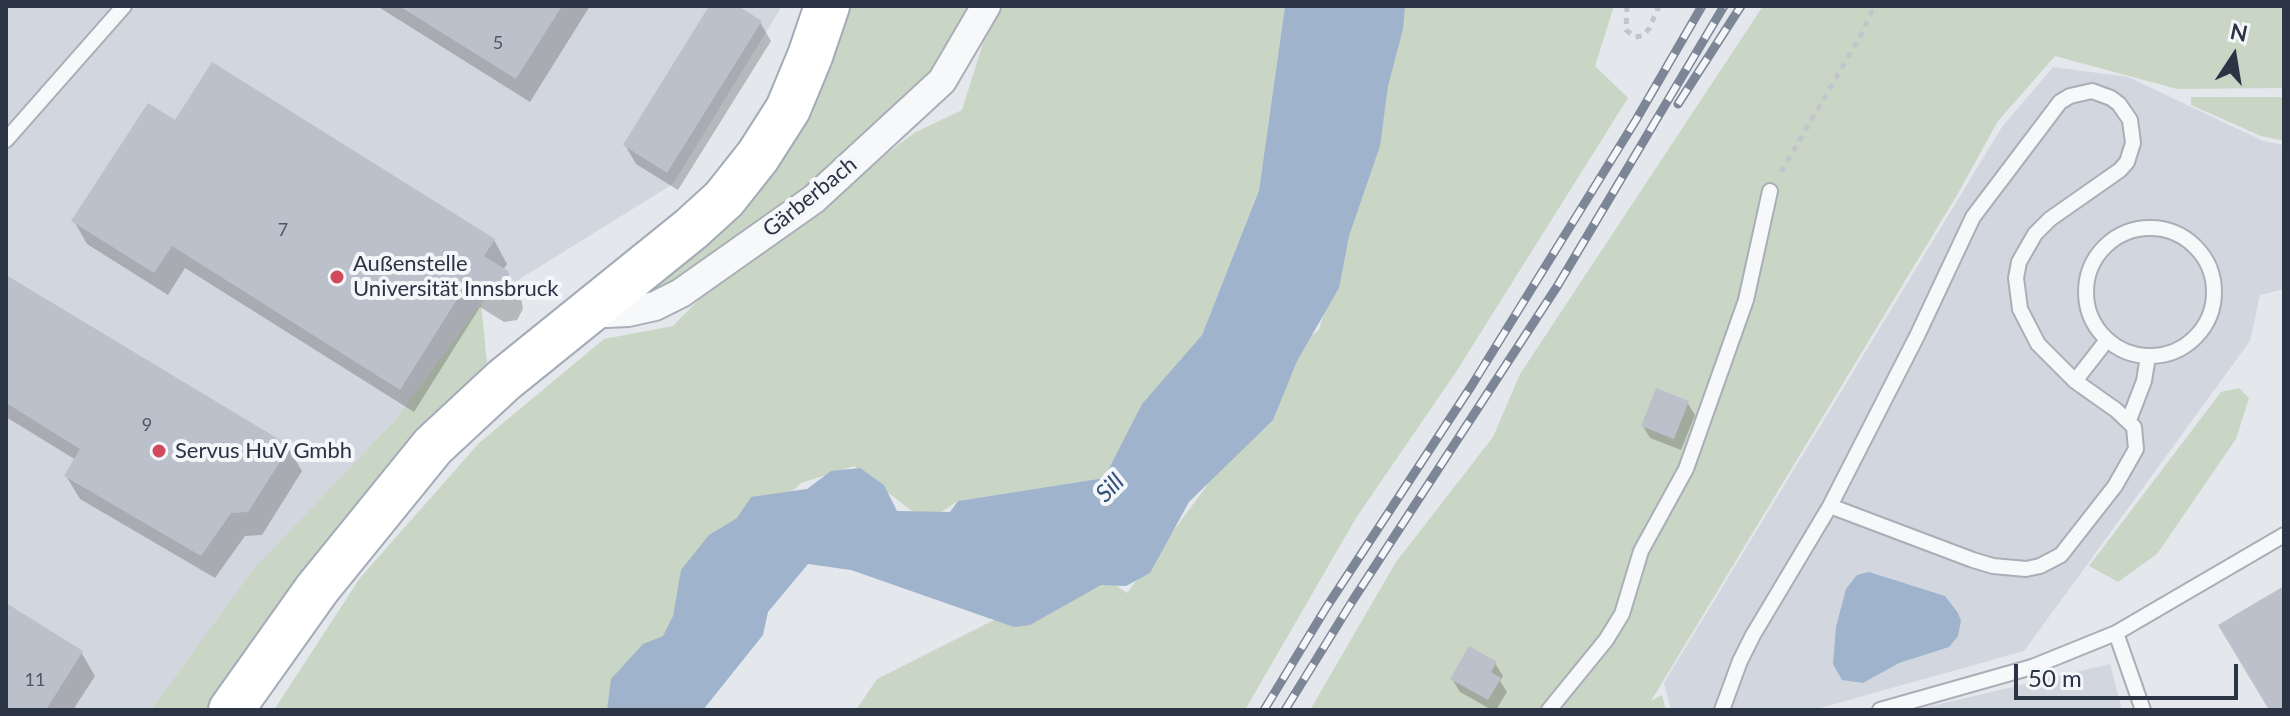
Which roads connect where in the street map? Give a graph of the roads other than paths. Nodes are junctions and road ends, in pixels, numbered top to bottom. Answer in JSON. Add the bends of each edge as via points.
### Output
{"nodes":[{"id":1,"x":124,"y":6,"type":"edge"},
{"id":2,"x":827,"y":6,"type":"edge"},
{"id":3,"x":986,"y":6,"type":"edge"},
{"id":4,"x":6,"y":140,"type":"edge"},
{"id":5,"x":1770,"y":191,"type":"road end"},
{"id":6,"x":583,"y":314,"type":"junction"},
{"id":7,"x":2107,"y":340,"type":"junction"},
{"id":8,"x":2148,"y":356,"type":"junction"},
{"id":9,"x":2075,"y":381,"type":"junction"},
{"id":10,"x":2129,"y":420,"type":"junction"},
{"id":11,"x":1830,"y":506,"type":"junction"},
{"id":12,"x":2284,"y":535,"type":"edge"},
{"id":13,"x":2116,"y":633,"type":"junction"},
{"id":14,"x":231,"y":710,"type":"edge"},
{"id":15,"x":1549,"y":710,"type":"edge"},
{"id":16,"x":1722,"y":710,"type":"edge"},
{"id":17,"x":1880,"y":710,"type":"edge"},
{"id":18,"x":2143,"y":710,"type":"edge"}],
"edges":[{"from":1,"to":4,"type":"lane"},
{"from":2,"to":6,"type":"main road","via":[[788,109],[745,174],[691,229]]},
{"from":3,"to":6,"type":"street","name":"Gärberbach","via":[[942,81],[814,199],[655,306]]},
{"from":5,"to":15,"type":"lane","via":[[1746,300],[1686,469],[1641,551],[1622,614]]},
{"from":6,"to":14,"type":"main road","via":[[433,446],[317,589]]},
{"from":7,"to":8,"type":"lane","via":[[2126,352]]},
{"from":7,"to":8,"type":"lane","via":[[2091,315],[2086,286],[2091,266],[2117,236],[2136,229],[2176,233],[2207,261],[2213,305],[2205,326],[2190,342],[2170,353]]},
{"from":7,"to":9,"type":"lane"},
{"from":8,"to":10,"type":"lane"},
{"from":9,"to":10,"type":"lane"},
{"from":9,"to":11,"type":"lane","via":[[2028,328],[2016,278],[2035,234],[2120,170],[2131,152],[2132,130],[2125,111],[2092,91],[2060,102],[1973,217]]},
{"from":10,"to":11,"type":"lane","via":[[2137,438],[2131,461],[2070,546],[2040,566],[1993,566]]},
{"from":11,"to":16,"type":"lane","via":[[1753,635]]},
{"from":12,"to":13,"type":"lane"},
{"from":13,"to":17,"type":"lane","via":[[2032,667]]},
{"from":13,"to":18,"type":"lane"}]}
